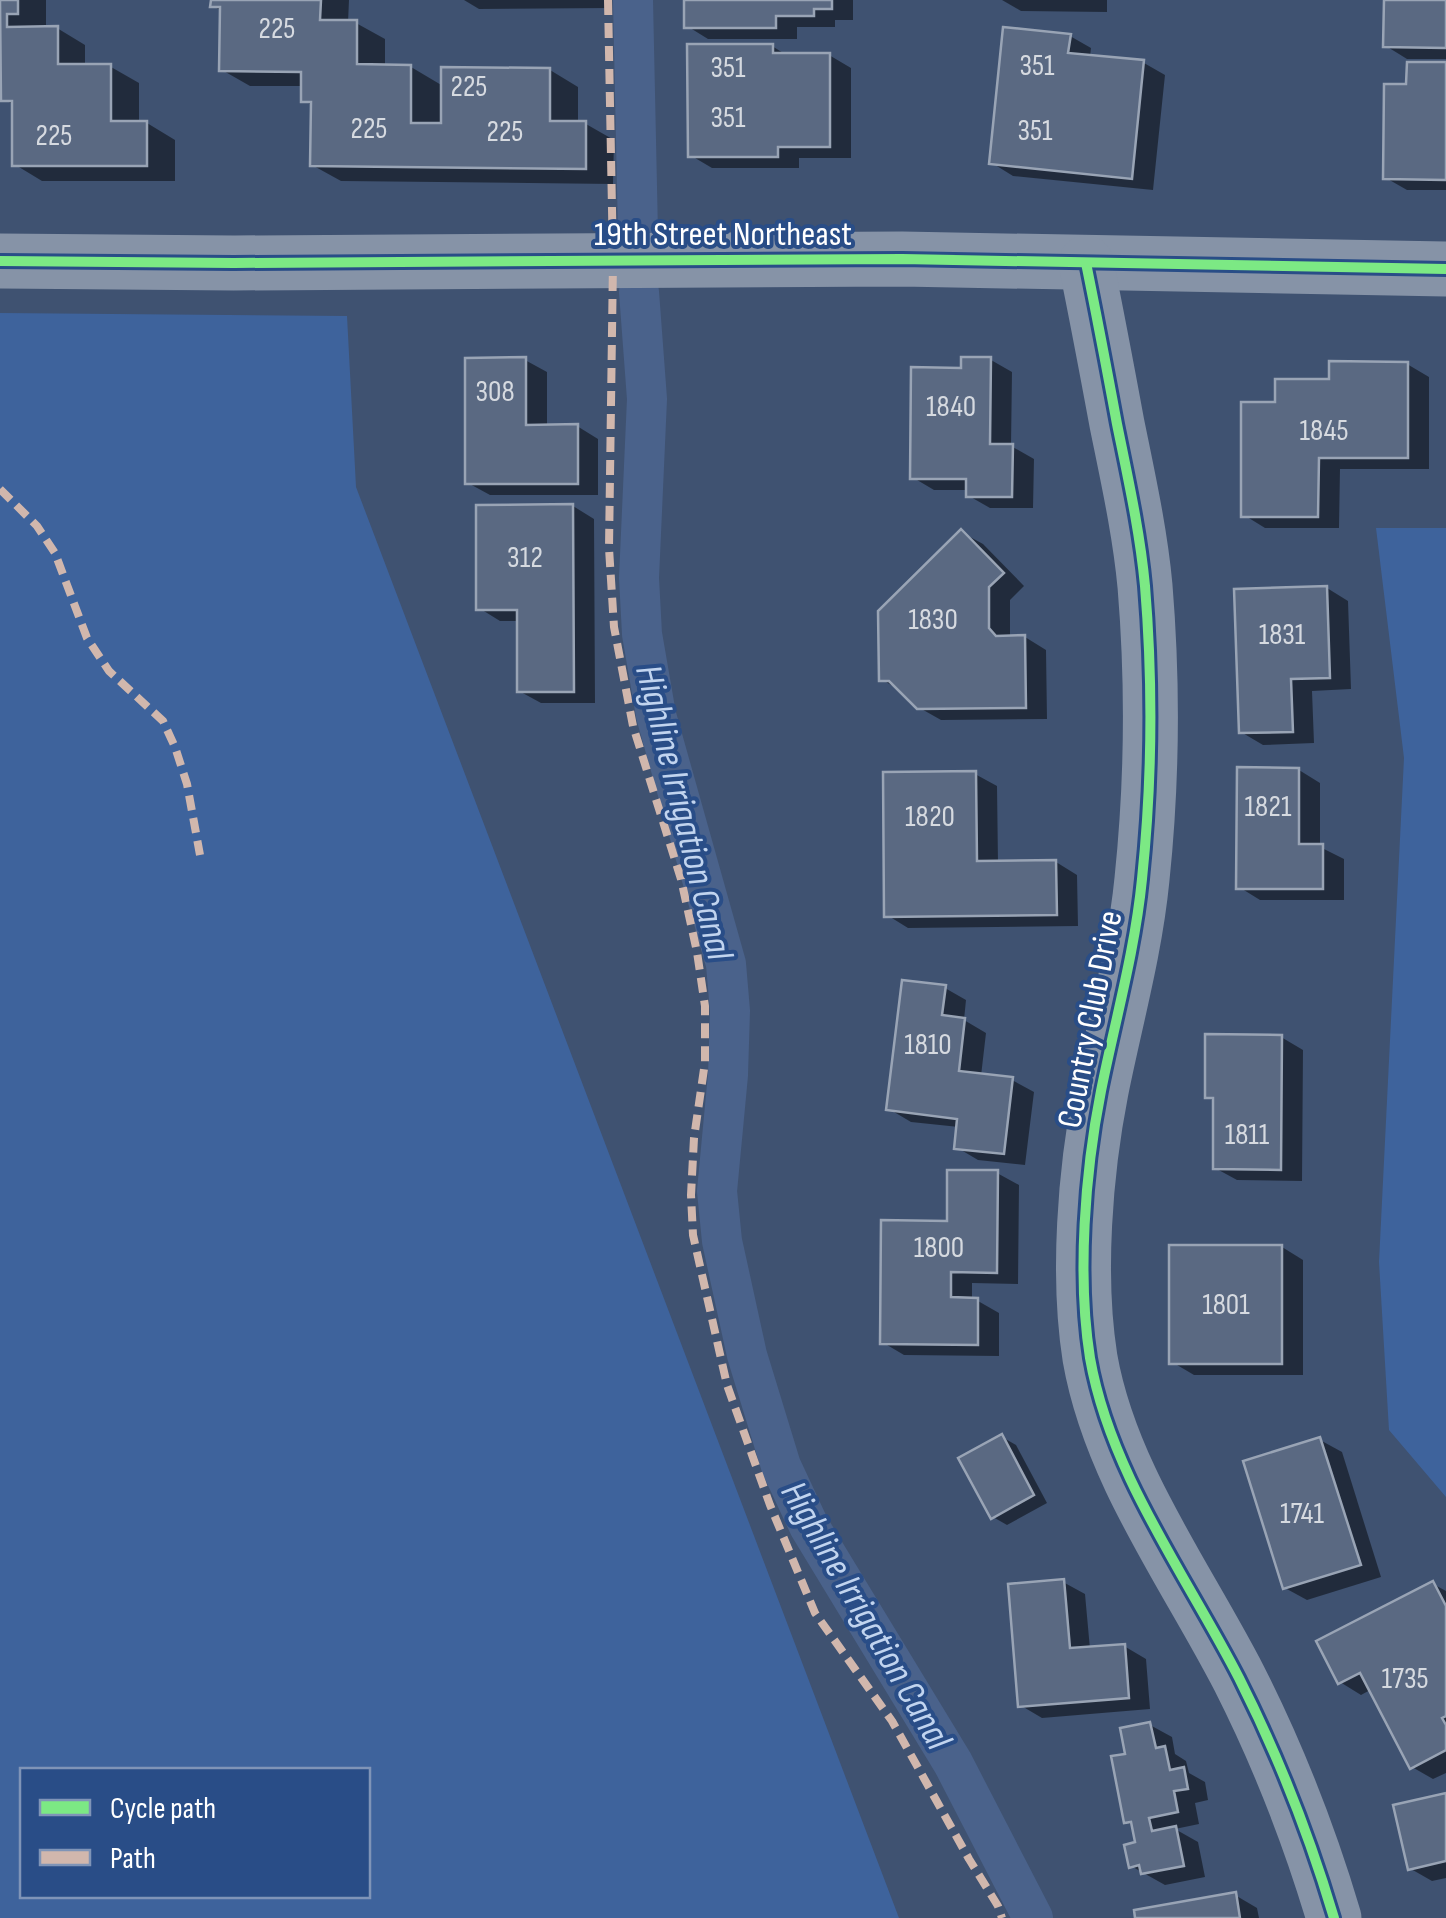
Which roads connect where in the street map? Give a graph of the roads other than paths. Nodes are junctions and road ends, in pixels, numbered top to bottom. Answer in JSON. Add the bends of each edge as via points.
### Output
{"nodes":[{"id":1,"x":0,"y":261,"type":"edge"},
{"id":2,"x":1086,"y":263,"type":"junction"},
{"id":3,"x":1446,"y":268,"type":"edge"},
{"id":4,"x":1334,"y":1918,"type":"edge"}],
"edges":[{"from":1,"to":2,"type":"street","name":"19th Street Northeast"},
{"from":2,"to":3,"type":"street","name":"19th Street Northeast"},
{"from":2,"to":4,"type":"street","name":"Country Club Drive","via":[[1132,499],[1150,666],[1142,882],[1090,1165],[1090,1356],[1134,1487],[1282,1766]]}]}
